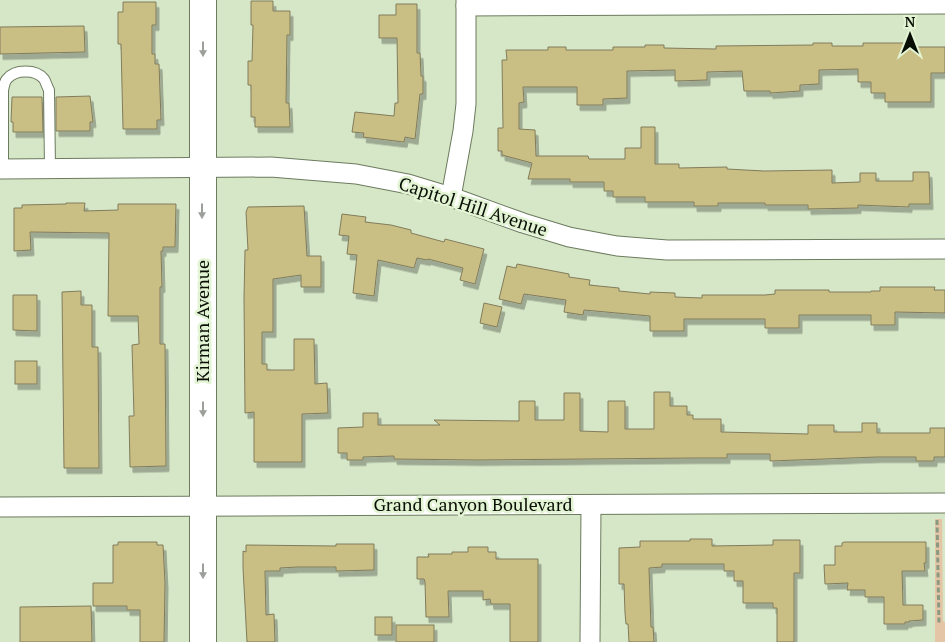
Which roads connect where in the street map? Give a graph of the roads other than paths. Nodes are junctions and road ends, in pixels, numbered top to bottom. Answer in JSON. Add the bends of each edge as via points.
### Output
{"nodes":[{"id":1,"x":203,"y":0,"type":"edge"},
{"id":2,"x":466,"y":3,"type":"edge"},
{"id":3,"x":945,"y":4,"type":"edge"},
{"id":4,"x":202,"y":168,"type":"junction"},
{"id":5,"x":1,"y":169,"type":"edge"},
{"id":6,"x":50,"y":169,"type":"junction"},
{"id":7,"x":451,"y":197,"type":"junction"},
{"id":8,"x":945,"y":249,"type":"edge"},
{"id":9,"x":941,"y":503,"type":"edge"},
{"id":10,"x":203,"y":505,"type":"junction"},
{"id":11,"x":591,"y":505,"type":"junction"},
{"id":12,"x":0,"y":507,"type":"edge"},
{"id":13,"x":204,"y":642,"type":"edge"},
{"id":14,"x":590,"y":642,"type":"edge"}],
"edges":[{"from":1,"to":4,"type":"street","name":"Kirman Avenue","one_way":true},
{"from":2,"to":3,"type":"street"},
{"from":2,"to":7,"type":"street","via":[[466,104]]},
{"from":4,"to":6,"type":"street","name":"Capitol Hill Avenue"},
{"from":4,"to":7,"type":"street","name":"Capitol Hill Avenue","via":[[271,167],[356,174],[408,184]]},
{"from":4,"to":10,"type":"street","name":"Kirman Avenue","one_way":true},
{"from":5,"to":6,"type":"street","name":"Capitol Hill Avenue"},
{"from":5,"to":6,"type":"lane","via":[[3,90],[10,76],[26,72],[44,79],[49,90]]},
{"from":7,"to":8,"type":"street","name":"Capitol Hill Avenue","via":[[569,237],[617,246],[667,250]]},
{"from":9,"to":11,"type":"street","name":"Grand Canyon Boulevard"},
{"from":10,"to":11,"type":"street","name":"Grand Canyon Boulevard"},
{"from":10,"to":12,"type":"street","name":"Grand Canyon Boulevard"},
{"from":10,"to":13,"type":"street","name":"Kirman Avenue","one_way":true},
{"from":11,"to":14,"type":"street"}]}
